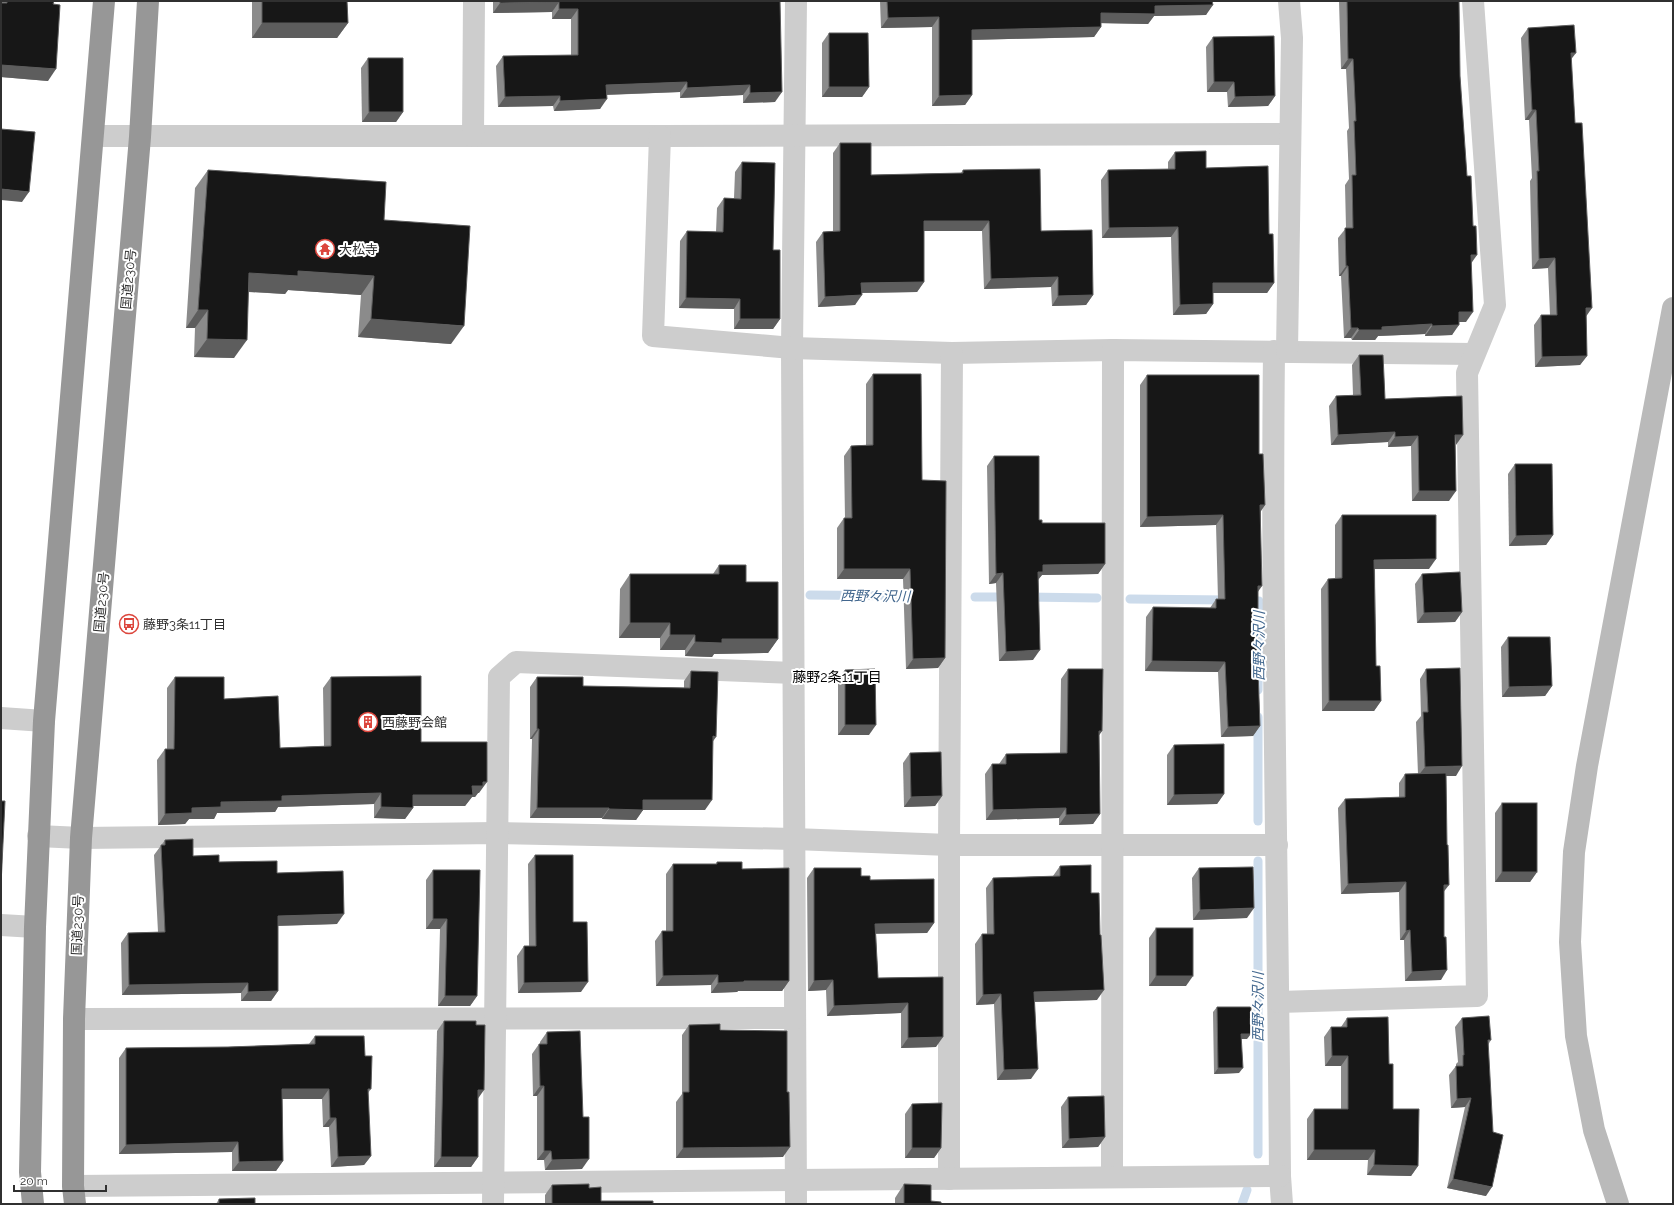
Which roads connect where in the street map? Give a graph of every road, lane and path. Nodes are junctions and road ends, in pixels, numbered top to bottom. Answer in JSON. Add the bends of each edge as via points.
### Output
{"nodes":[{"id":1,"x":104,"y":1,"type":"edge"},
{"id":2,"x":148,"y":1,"type":"edge"},
{"id":3,"x":474,"y":1,"type":"edge"},
{"id":4,"x":796,"y":1,"type":"edge"},
{"id":5,"x":1289,"y":1,"type":"edge"},
{"id":6,"x":1473,"y":1,"type":"edge"},
{"id":7,"x":1290,"y":134,"type":"junction"},
{"id":8,"x":93,"y":136,"type":"junction"},
{"id":9,"x":473,"y":136,"type":"junction"},
{"id":10,"x":660,"y":136,"type":"junction"},
{"id":11,"x":795,"y":136,"type":"junction"},
{"id":12,"x":140,"y":137,"type":"junction"},
{"id":13,"x":1673,"y":308,"type":"edge"},
{"id":14,"x":792,"y":348,"type":"junction"},
{"id":15,"x":1113,"y":350,"type":"junction"},
{"id":16,"x":1280,"y":351,"type":"junction"},
{"id":17,"x":952,"y":353,"type":"junction"},
{"id":18,"x":1474,"y":354,"type":"junction"},
{"id":19,"x":794,"y":673,"type":"junction"},
{"id":20,"x":1,"y":718,"type":"edge"},
{"id":21,"x":44,"y":721,"type":"junction"},
{"id":22,"x":497,"y":833,"type":"junction"},
{"id":23,"x":38,"y":836,"type":"junction"},
{"id":24,"x":81,"y":838,"type":"junction"},
{"id":25,"x":794,"y":839,"type":"junction"},
{"id":26,"x":949,"y":844,"type":"junction"},
{"id":27,"x":1113,"y":845,"type":"junction"},
{"id":28,"x":1277,"y":845,"type":"junction"},
{"id":29,"x":1,"y":925,"type":"edge"},
{"id":30,"x":35,"y":927,"type":"junction"},
{"id":31,"x":1279,"y":1002,"type":"junction"},
{"id":32,"x":495,"y":1018,"type":"junction"},
{"id":33,"x":795,"y":1018,"type":"junction"},
{"id":34,"x":74,"y":1019,"type":"junction"},
{"id":35,"x":1280,"y":1176,"type":"junction"},
{"id":36,"x":1112,"y":1178,"type":"junction"},
{"id":37,"x":949,"y":1179,"type":"junction"},
{"id":38,"x":797,"y":1180,"type":"junction"},
{"id":39,"x":493,"y":1182,"type":"junction"},
{"id":40,"x":74,"y":1195,"type":"edge"},
{"id":41,"x":33,"y":1204,"type":"edge"},
{"id":42,"x":493,"y":1204,"type":"edge"},
{"id":43,"x":796,"y":1204,"type":"edge"},
{"id":44,"x":1282,"y":1204,"type":"edge"},
{"id":45,"x":1618,"y":1204,"type":"edge"}],
"edges":[{"from":1,"to":8,"type":"highway"},
{"from":2,"to":12,"type":"highway","name":"国道230号"},
{"from":3,"to":9,"type":"street"},
{"from":4,"to":11,"type":"street"},
{"from":5,"to":7,"type":"street","via":[[1292,38]]},
{"from":6,"to":18,"type":"street","via":[[1495,305]]},
{"from":7,"to":11,"type":"street"},
{"from":7,"to":16,"type":"street"},
{"from":8,"to":12,"type":"street"},
{"from":8,"to":21,"type":"highway"},
{"from":9,"to":10,"type":"street"},
{"from":9,"to":12,"type":"street"},
{"from":10,"to":11,"type":"street"},
{"from":10,"to":14,"type":"street","via":[[653,336]]},
{"from":11,"to":14,"type":"street"},
{"from":12,"to":24,"type":"highway","name":"国道230号"},
{"from":13,"to":45,"type":"street","via":[[1574,852],[1570,942],[1576,1036],[1594,1130]]},
{"from":14,"to":17,"type":"street"},
{"from":14,"to":19,"type":"street"},
{"from":15,"to":16,"type":"street"},
{"from":15,"to":17,"type":"street"},
{"from":15,"to":27,"type":"street"},
{"from":16,"to":18,"type":"street"},
{"from":16,"to":28,"type":"street","via":[[1273,431]]},
{"from":17,"to":26,"type":"street"},
{"from":18,"to":31,"type":"street","via":[[1467,373],[1477,996]]},
{"from":19,"to":22,"type":"street","via":[[516,662],[499,678]]},
{"from":19,"to":25,"type":"street"},
{"from":20,"to":21,"type":"street"},
{"from":21,"to":23,"type":"highway"},
{"from":22,"to":24,"type":"street"},
{"from":22,"to":25,"type":"street"},
{"from":22,"to":32,"type":"street"},
{"from":23,"to":24,"type":"street"},
{"from":23,"to":30,"type":"highway"},
{"from":24,"to":34,"type":"highway","name":"国道230号"},
{"from":25,"to":26,"type":"street"},
{"from":25,"to":33,"type":"street"},
{"from":26,"to":27,"type":"street"},
{"from":26,"to":37,"type":"street"},
{"from":27,"to":28,"type":"street"},
{"from":27,"to":36,"type":"street"},
{"from":28,"to":31,"type":"street"},
{"from":29,"to":30,"type":"street"},
{"from":30,"to":41,"type":"highway","via":[[30,1172]]},
{"from":31,"to":35,"type":"street"},
{"from":32,"to":33,"type":"street"},
{"from":32,"to":34,"type":"street"},
{"from":32,"to":39,"type":"street"},
{"from":33,"to":38,"type":"street"},
{"from":34,"to":40,"type":"highway","name":"国道230号"},
{"from":35,"to":36,"type":"street"},
{"from":35,"to":44,"type":"street"},
{"from":36,"to":37,"type":"street"},
{"from":37,"to":38,"type":"street"},
{"from":38,"to":39,"type":"street"},
{"from":38,"to":43,"type":"street"},
{"from":39,"to":40,"type":"street"},
{"from":39,"to":42,"type":"street"}]}
